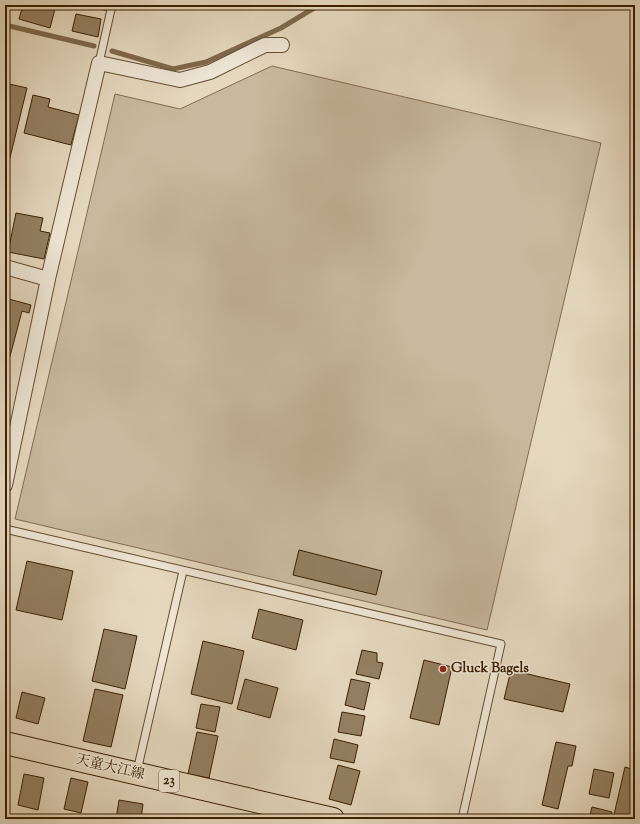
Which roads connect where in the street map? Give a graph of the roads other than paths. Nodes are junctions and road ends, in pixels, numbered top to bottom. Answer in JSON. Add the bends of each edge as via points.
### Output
{"nodes":[{"id":1,"x":100,"y":5,"type":"edge"},
{"id":2,"x":112,"y":6,"type":"edge"},
{"id":3,"x":282,"y":46,"type":"dead end"},
{"id":4,"x":99,"y":63,"type":"junction"},
{"id":5,"x":5,"y":267,"type":"edge"},
{"id":6,"x":48,"y":278,"type":"junction"},
{"id":7,"x":5,"y":484,"type":"edge"},
{"id":8,"x":5,"y":529,"type":"edge"},
{"id":9,"x":183,"y":571,"type":"junction"},
{"id":10,"x":5,"y":744,"type":"edge"},
{"id":11,"x":137,"y":774,"type":"junction"},
{"id":12,"x":332,"y":819,"type":"edge"},
{"id":13,"x":462,"y":819,"type":"edge"}],
"edges":[{"from":1,"to":2,"type":"lane"},
{"from":2,"to":4,"type":"lane"},
{"from":3,"to":4,"type":"street","via":[[265,45],[210,72],[180,80]]},
{"from":4,"to":6,"type":"street"},
{"from":5,"to":6,"type":"street"},
{"from":6,"to":7,"type":"street"},
{"from":8,"to":9,"type":"lane"},
{"from":9,"to":11,"type":"lane"},
{"from":9,"to":13,"type":"lane","via":[[501,644]]},
{"from":10,"to":11,"type":"main road","name":"天童大江線","number":"23"},
{"from":11,"to":12,"type":"main road","name":"天童大江線","number":"23"}]}
